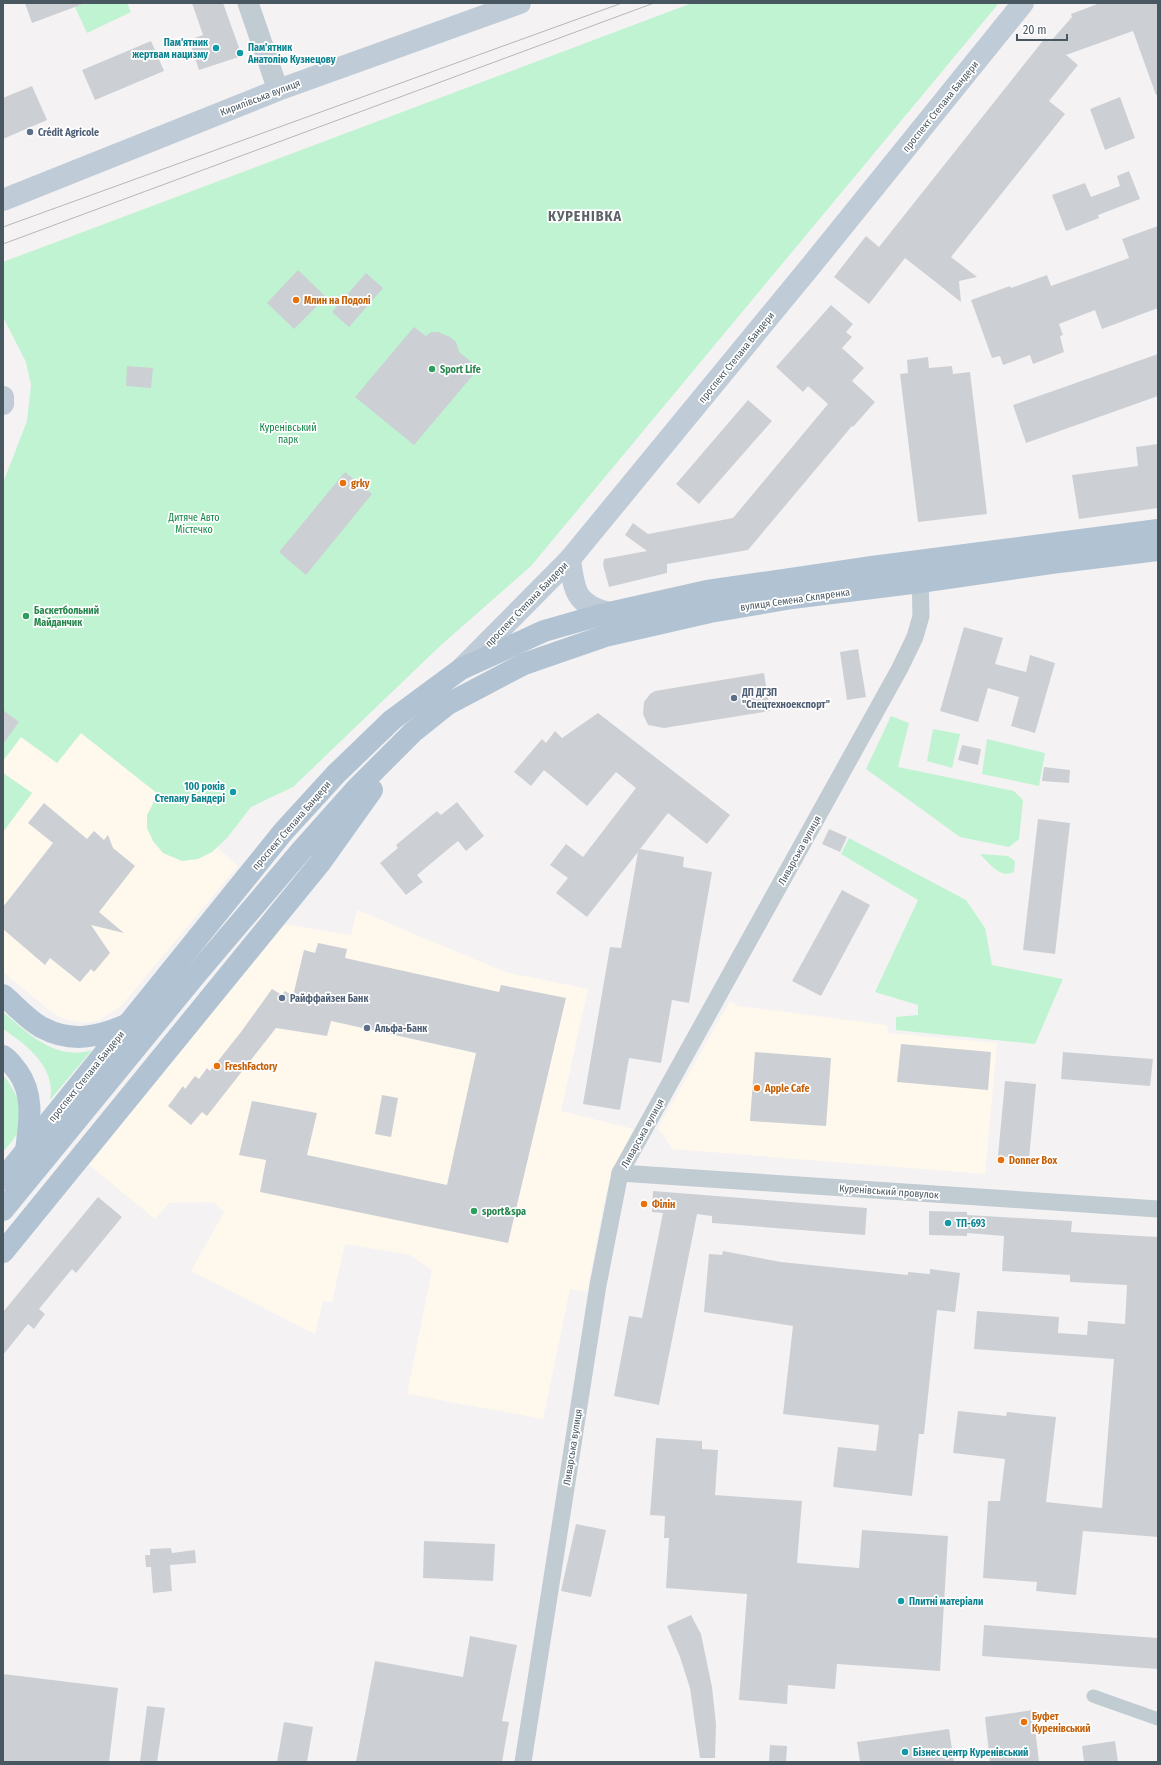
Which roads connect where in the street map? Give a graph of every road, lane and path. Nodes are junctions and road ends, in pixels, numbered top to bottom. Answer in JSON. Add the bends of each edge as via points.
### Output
{"nodes":[{"id":1,"x":248,"y":3,"type":"edge"},
{"id":2,"x":520,"y":3,"type":"edge"},
{"id":3,"x":1023,"y":3,"type":"edge"},
{"id":4,"x":278,"y":90,"type":"junction"},
{"id":5,"x":3,"y":200,"type":"edge"},
{"id":6,"x":3,"y":397,"type":"edge"},
{"id":7,"x":3,"y":404,"type":"edge"},
{"id":8,"x":1158,"y":530,"type":"edge"},
{"id":9,"x":1158,"y":550,"type":"edge"},
{"id":10,"x":570,"y":558,"type":"junction"},
{"id":11,"x":920,"y":572,"type":"junction"},
{"id":12,"x":609,"y":613,"type":"junction"},
{"id":13,"x":461,"y":669,"type":"junction"},
{"id":14,"x":448,"y":704,"type":"joint"},
{"id":15,"x":413,"y":732,"type":"junction"},
{"id":16,"x":3,"y":995,"type":"edge"},
{"id":17,"x":127,"y":1024,"type":"junction"},
{"id":18,"x":3,"y":1056,"type":"edge"},
{"id":19,"x":26,"y":1151,"type":"junction"},
{"id":20,"x":620,"y":1172,"type":"junction"},
{"id":21,"x":3,"y":1179,"type":"edge"},
{"id":22,"x":1158,"y":1209,"type":"edge"},
{"id":23,"x":3,"y":1210,"type":"edge"},
{"id":24,"x":3,"y":1252,"type":"edge"},
{"id":25,"x":1093,"y":1696,"type":"dead end"},
{"id":26,"x":1158,"y":1718,"type":"edge"},
{"id":27,"x":523,"y":1762,"type":"edge"}],
"edges":[{"from":1,"to":4,"type":"street"},
{"from":2,"to":4,"type":"main road","name":"Кирилівська вулиця"},
{"from":3,"to":10,"type":"main road","name":"проспект Степана Бандери"},
{"from":4,"to":5,"type":"main road","name":"Кирилівська вулиця"},
{"from":6,"to":7,"type":"main road"},
{"from":8,"to":11,"type":"main road","name":"вулиця Семена Скляренка"},
{"from":9,"to":11,"type":"main road","name":"вулиця Семена Скляренка","via":[[1051,563]]},
{"from":10,"to":12,"type":"main road","via":[[573,583],[579,596],[593,609]]},
{"from":10,"to":13,"type":"main road","name":"проспект Степана Бандери"},
{"from":11,"to":12,"type":"main road","name":"вулиця Семена Скляренка","via":[[819,574],[707,591]]},
{"from":11,"to":14,"type":"main road","name":"вулиця Семена Скляренка","via":[[710,612],[605,636],[524,664]]},
{"from":11,"to":20,"type":"street","name":"Ливарська вулиця","via":[[921,616],[915,637],[900,668]]},
{"from":12,"to":13,"type":"main road","name":"вулиця Семена Скляренка","via":[[544,631]]},
{"from":13,"to":17,"type":"main road","name":"проспект Степана Бандери","via":[[392,720],[336,774],[278,838]]},
{"from":14,"to":15,"type":"main road","name":"проспект Степана Бандери"},
{"from":15,"to":23,"type":"main road","name":"проспект Степана Бандери","via":[[356,789],[250,912]]},
{"from":15,"to":24,"type":"main road","via":[[320,863]]},
{"from":16,"to":17,"type":"main road","via":[[42,1028],[61,1035],[82,1037],[105,1034]]},
{"from":17,"to":19,"type":"main road","name":"проспект Степана Бандери"},
{"from":18,"to":19,"type":"main road","via":[[9,1060],[26,1084],[30,1111]]},
{"from":19,"to":21,"type":"main road","name":"проспект Степана Бандери"},
{"from":20,"to":22,"type":"street","name":"Куренівський провулок"},
{"from":20,"to":27,"type":"street","name":"Ливарська вулиця","via":[[598,1284]]},
{"from":25,"to":26,"type":"street"}]}
